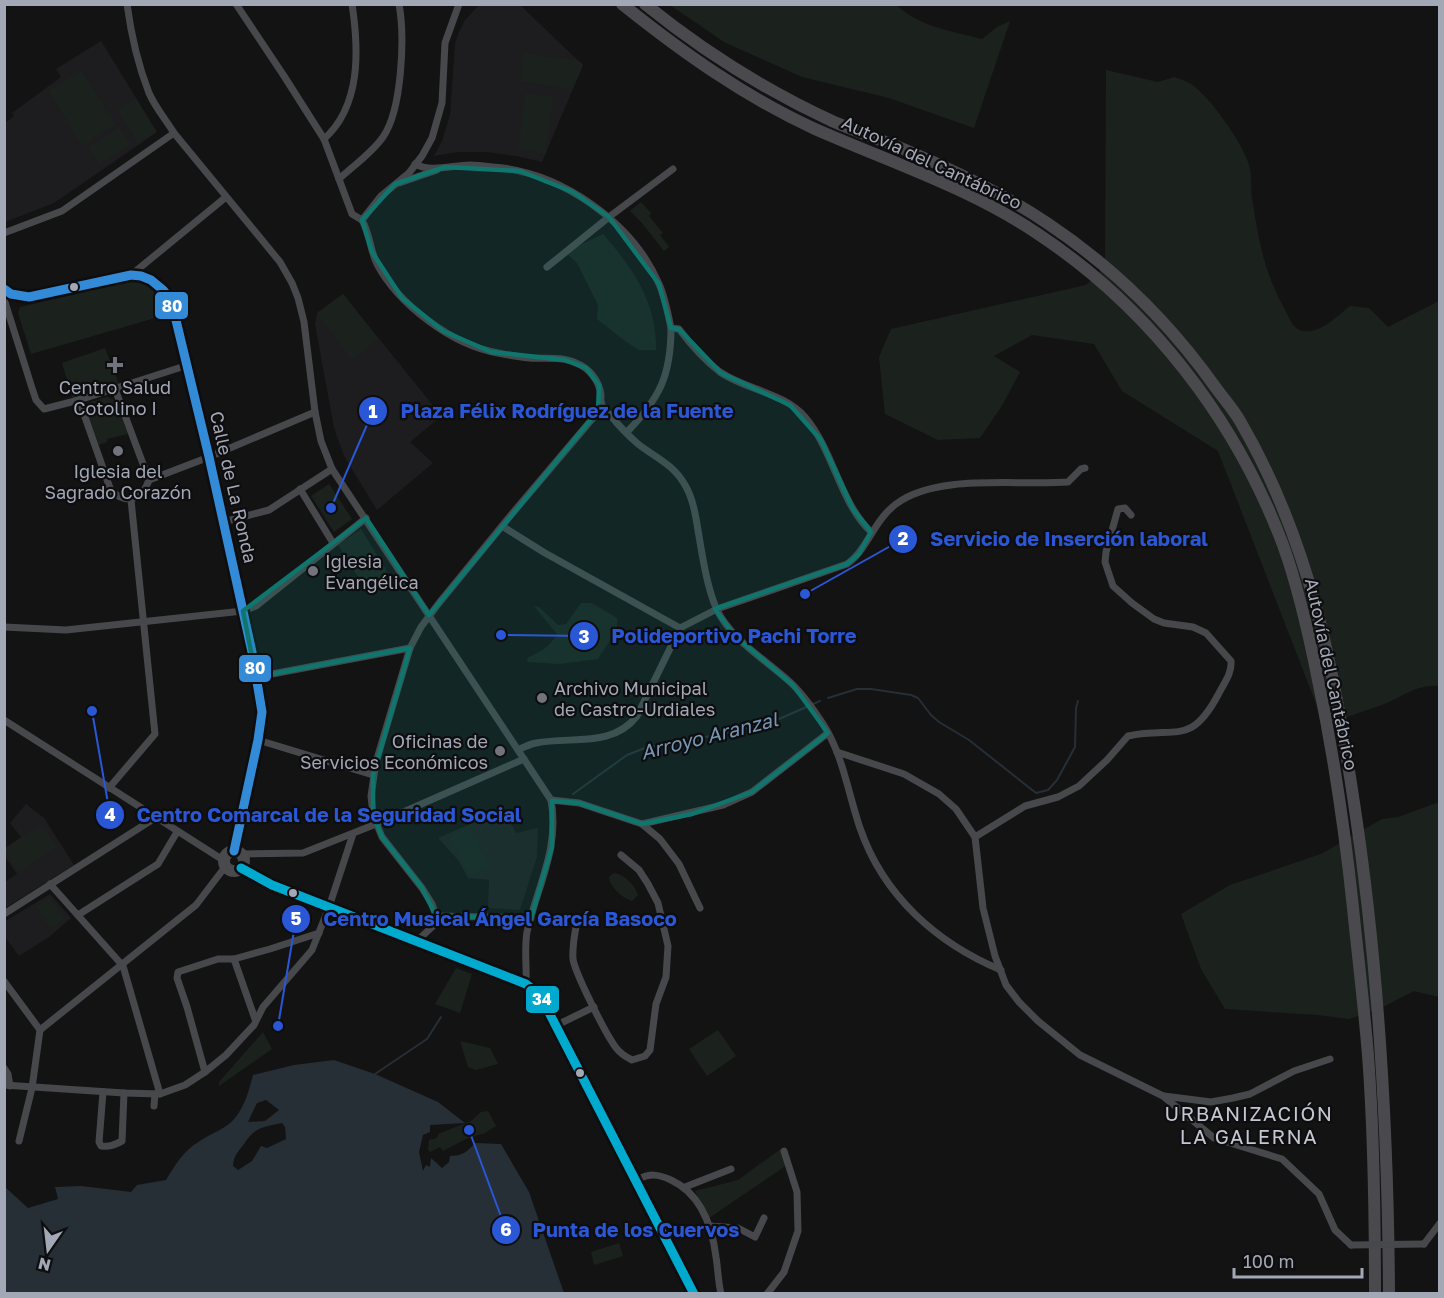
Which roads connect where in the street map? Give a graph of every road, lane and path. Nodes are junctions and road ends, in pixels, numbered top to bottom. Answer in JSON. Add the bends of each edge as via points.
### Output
{"nodes":[{"id":1,"x":127,"y":4,"type":"edge"},
{"id":2,"x":236,"y":4,"type":"edge"},
{"id":3,"x":352,"y":4,"type":"edge"},
{"id":4,"x":399,"y":4,"type":"edge"},
{"id":5,"x":622,"y":4,"type":"edge"},
{"id":6,"x":645,"y":4,"type":"edge"},
{"id":7,"x":459,"y":5,"type":"edge"},
{"id":8,"x":174,"y":133,"type":"junction"},
{"id":9,"x":324,"y":139,"type":"junction"},
{"id":10,"x":415,"y":164,"type":"junction"},
{"id":11,"x":445,"y":167,"type":"junction"},
{"id":12,"x":673,"y":169,"type":"dead end"},
{"id":13,"x":339,"y":179,"type":"junction"},
{"id":14,"x":395,"y":184,"type":"junction"},
{"id":15,"x":226,"y":197,"type":"junction"},
{"id":16,"x":609,"y":217,"type":"junction"},
{"id":17,"x":362,"y":219,"type":"junction"},
{"id":18,"x":4,"y":233,"type":"edge"},
{"id":19,"x":547,"y":267,"type":"dead end"},
{"id":20,"x":131,"y":275,"type":"junction"},
{"id":21,"x":7,"y":294,"type":"edge"},
{"id":22,"x":672,"y":328,"type":"junction"},
{"id":23,"x":188,"y":365,"type":"junction"},
{"id":24,"x":115,"y":389,"type":"junction"},
{"id":25,"x":79,"y":400,"type":"junction"},
{"id":26,"x":601,"y":404,"type":"junction"},
{"id":27,"x":315,"y":412,"type":"junction"},
{"id":28,"x":627,"y":432,"type":"junction"},
{"id":29,"x":209,"y":457,"type":"junction"},
{"id":30,"x":1085,"y":468,"type":"dead end"},
{"id":31,"x":332,"y":469,"type":"junction"},
{"id":32,"x":149,"y":480,"type":"junction"},
{"id":33,"x":300,"y":489,"type":"junction"},
{"id":34,"x":130,"y":500,"type":"junction"},
{"id":35,"x":1131,"y":515,"type":"dead end"},
{"id":36,"x":366,"y":518,"type":"junction"},
{"id":37,"x":224,"y":522,"type":"junction"},
{"id":38,"x":502,"y":526,"type":"junction"},
{"id":39,"x":871,"y":532,"type":"junction"},
{"id":40,"x":333,"y":543,"type":"junction"},
{"id":41,"x":717,"y":609,"type":"junction"},
{"id":42,"x":243,"y":611,"type":"junction"},
{"id":43,"x":429,"y":616,"type":"junction"},
{"id":44,"x":144,"y":621,"type":"junction"},
{"id":45,"x":4,"y":627,"type":"edge"},
{"id":46,"x":680,"y":628,"type":"junction"},
{"id":47,"x":410,"y":648,"type":"junction"},
{"id":48,"x":256,"y":677,"type":"junction"},
{"id":49,"x":4,"y":720,"type":"edge"},
{"id":50,"x":828,"y":733,"type":"junction"},
{"id":51,"x":258,"y":740,"type":"junction"},
{"id":52,"x":518,"y":750,"type":"junction"},
{"id":53,"x":837,"y":752,"type":"junction"},
{"id":54,"x":524,"y":759,"type":"junction"},
{"id":55,"x":373,"y":775,"type":"junction"},
{"id":56,"x":109,"y":788,"type":"junction"},
{"id":57,"x":551,"y":800,"type":"junction"},
{"id":58,"x":155,"y":818,"type":"junction"},
{"id":59,"x":376,"y":824,"type":"junction"},
{"id":60,"x":642,"y":824,"type":"junction"},
{"id":61,"x":177,"y":832,"type":"junction"},
{"id":62,"x":352,"y":834,"type":"junction"},
{"id":63,"x":975,"y":837,"type":"junction"},
{"id":64,"x":237,"y":853,"type":"junction"},
{"id":65,"x":621,"y":855,"type":"dead end"},
{"id":66,"x":224,"y":863,"type":"junction"},
{"id":67,"x":241,"y":868,"type":"junction"},
{"id":68,"x":50,"y":884,"type":"junction"},
{"id":69,"x":329,"y":907,"type":"junction"},
{"id":70,"x":700,"y":908,"type":"dead end"},
{"id":71,"x":4,"y":914,"type":"edge"},
{"id":72,"x":78,"y":915,"type":"junction"},
{"id":73,"x":436,"y":916,"type":"junction"},
{"id":74,"x":531,"y":918,"type":"junction"},
{"id":75,"x":577,"y":921,"type":"dead end"},
{"id":76,"x":320,"y":933,"type":"junction"},
{"id":77,"x":417,"y":941,"type":"junction"},
{"id":78,"x":234,"y":959,"type":"junction"},
{"id":79,"x":123,"y":966,"type":"junction"},
{"id":80,"x":1001,"y":970,"type":"junction"},
{"id":81,"x":4,"y":981,"type":"edge"},
{"id":82,"x":526,"y":984,"type":"junction"},
{"id":83,"x":594,"y":1007,"type":"junction"},
{"id":84,"x":255,"y":1019,"type":"junction"},
{"id":85,"x":557,"y":1025,"type":"junction"},
{"id":86,"x":40,"y":1030,"type":"junction"},
{"id":87,"x":1330,"y":1059,"type":"dead end"},
{"id":88,"x":4,"y":1068,"type":"edge"},
{"id":89,"x":205,"y":1072,"type":"junction"},
{"id":90,"x":7,"y":1086,"type":"edge"},
{"id":91,"x":32,"y":1088,"type":"junction"},
{"id":92,"x":103,"y":1092,"type":"junction"},
{"id":93,"x":124,"y":1093,"type":"junction"},
{"id":94,"x":157,"y":1094,"type":"junction"},
{"id":95,"x":1163,"y":1096,"type":"junction"},
{"id":96,"x":154,"y":1106,"type":"dead end"},
{"id":97,"x":19,"y":1141,"type":"dead end"},
{"id":98,"x":784,"y":1151,"type":"dead end"},
{"id":99,"x":731,"y":1169,"type":"dead end"},
{"id":100,"x":637,"y":1180,"type":"junction"},
{"id":101,"x":683,"y":1186,"type":"junction"},
{"id":102,"x":765,"y":1218,"type":"dead end"},
{"id":103,"x":1440,"y":1223,"type":"edge"},
{"id":104,"x":709,"y":1226,"type":"junction"},
{"id":105,"x":694,"y":1293,"type":"edge"},
{"id":106,"x":721,"y":1293,"type":"edge"},
{"id":107,"x":767,"y":1293,"type":"edge"},
{"id":108,"x":1375,"y":1293,"type":"edge"},
{"id":109,"x":1389,"y":1293,"type":"edge"}],
"edges":[{"from":1,"to":8,"type":"street","via":[[150,94]]},
{"from":2,"to":9,"type":"street"},
{"from":3,"to":9,"type":"street","via":[[356,42],[353,85],[342,119]]},
{"from":4,"to":13,"type":"street","via":[[400,67],[393,114],[382,139]]},
{"from":5,"to":108,"type":"highway","name":"Autovía del Cantábrico","via":[[675,46],[753,96],[813,128],[983,202],[1037,233],[1100,280],[1141,319],[1195,383],[1236,444],[1271,515],[1293,573],[1337,785],[1368,1056]]},
{"from":6,"to":109,"type":"highway","name":"Autovía del Cantábrico","via":[[682,34],[765,87],[835,122],[975,182],[1046,222],[1110,270],[1156,313],[1195,357],[1239,419],[1277,493],[1306,566],[1325,639],[1350,777],[1363,857],[1382,1056]]},
{"from":7,"to":10,"type":"street","via":[[445,43],[437,125]]},
{"from":8,"to":15,"type":"street"},
{"from":8,"to":18,"type":"street","via":[[62,211]]},
{"from":9,"to":13,"type":"street"},
{"from":10,"to":11,"type":"street"},
{"from":10,"to":14,"type":"street"},
{"from":11,"to":14,"type":"street"},
{"from":11,"to":16,"type":"street","via":[[496,167],[545,178]]},
{"from":12,"to":16,"type":"street"},
{"from":13,"to":17,"type":"street","via":[[352,214]]},
{"from":14,"to":17,"type":"street"},
{"from":15,"to":20,"type":"street"},
{"from":15,"to":27,"type":"street","via":[[280,262],[292,283],[304,322]]},
{"from":16,"to":19,"type":"street"},
{"from":16,"to":22,"type":"street","via":[[640,252],[659,284]]},
{"from":17,"to":26,"type":"street","via":[[379,267],[402,298],[422,316],[443,331],[491,352],[575,362],[595,377]]},
{"from":20,"to":21,"type":"highway","via":[[29,297]]},
{"from":20,"to":23,"type":"highway","name":"Calle de La Ronda","via":[[151,280],[168,296]]},
{"from":21,"to":25,"type":"street","via":[[16,340],[36,400],[48,409]]},
{"from":22,"to":28,"type":"street","via":[[669,366],[660,388]]},
{"from":22,"to":39,"type":"street","via":[[679,329],[694,349],[721,372],[775,396],[804,416],[821,440],[853,509]]},
{"from":23,"to":24,"type":"street"},
{"from":23,"to":29,"type":"highway","name":"Calle de La Ronda"},
{"from":24,"to":25,"type":"street"},
{"from":24,"to":32,"type":"street"},
{"from":25,"to":34,"type":"street","via":[[111,491]]},
{"from":26,"to":28,"type":"street"},
{"from":26,"to":38,"type":"street"},
{"from":27,"to":29,"type":"street"},
{"from":27,"to":31,"type":"street"},
{"from":28,"to":41,"type":"street","via":[[660,457],[686,487]]},
{"from":29,"to":32,"type":"street"},
{"from":29,"to":37,"type":"highway","name":"Calle de La Ronda"},
{"from":30,"to":39,"type":"street","via":[[1068,482],[960,484],[912,494],[887,511]]},
{"from":31,"to":33,"type":"street"},
{"from":31,"to":36,"type":"street"},
{"from":32,"to":34,"type":"street","via":[[141,495]]},
{"from":33,"to":37,"type":"street","via":[[269,510]]},
{"from":33,"to":40,"type":"street"},
{"from":34,"to":44,"type":"street"},
{"from":35,"to":63,"type":"street","via":[[1125,508],[1118,509],[1106,552],[1106,568],[1113,586],[1154,618],[1206,633],[1231,661],[1229,676],[1211,709],[1196,725],[1179,732],[1128,736],[1079,786],[1058,797],[1025,806]]},
{"from":36,"to":40,"type":"street"},
{"from":36,"to":43,"type":"street"},
{"from":37,"to":42,"type":"highway","name":"Calle de La Ronda"},
{"from":38,"to":43,"type":"street"},
{"from":38,"to":46,"type":"street"},
{"from":39,"to":41,"type":"street","via":[[859,554],[847,564]]},
{"from":40,"to":42,"type":"street","via":[[256,606]]},
{"from":41,"to":46,"type":"street"},
{"from":41,"to":50,"type":"street","via":[[734,635],[793,685]]},
{"from":42,"to":44,"type":"street"},
{"from":42,"to":48,"type":"highway","name":"Calle de La Ronda"},
{"from":43,"to":47,"type":"street"},
{"from":43,"to":52,"type":"street"},
{"from":44,"to":45,"type":"street","via":[[66,630]]},
{"from":44,"to":56,"type":"street","via":[[155,734]]},
{"from":46,"to":52,"type":"street","via":[[629,726],[604,738],[534,743]]},
{"from":47,"to":48,"type":"street"},
{"from":47,"to":55,"type":"street"},
{"from":48,"to":51,"type":"highway","name":"Calle de La Ronda","via":[[262,712]]},
{"from":49,"to":56,"type":"street"},
{"from":50,"to":53,"type":"street"},
{"from":50,"to":60,"type":"street","via":[[752,792],[723,805]]},
{"from":51,"to":55,"type":"street"},
{"from":51,"to":64,"type":"highway","name":"Calle de La Ronda"},
{"from":52,"to":54,"type":"street"},
{"from":53,"to":63,"type":"street","via":[[921,782],[956,809]]},
{"from":53,"to":80,"type":"street","via":[[860,828],[872,858],[891,888],[937,935]]},
{"from":54,"to":57,"type":"street"},
{"from":54,"to":59,"type":"street"},
{"from":55,"to":59,"type":"street","via":[[371,796]]},
{"from":56,"to":58,"type":"street"},
{"from":57,"to":60,"type":"street","via":[[579,803]]},
{"from":57,"to":74,"type":"street","via":[[555,827],[552,847]]},
{"from":58,"to":61,"type":"street"},
{"from":58,"to":68,"type":"street"},
{"from":59,"to":62,"type":"street"},
{"from":59,"to":73,"type":"street","via":[[422,888]]},
{"from":60,"to":70,"type":"street","via":[[660,839],[679,864]]},
{"from":61,"to":66,"type":"street"},
{"from":61,"to":72,"type":"street","via":[[158,864]]},
{"from":62,"to":64,"type":"street","via":[[303,853]]},
{"from":62,"to":69,"type":"street"},
{"from":63,"to":80,"type":"street","via":[[983,908]]},
{"from":64,"to":66,"type":"highway","via":[[228,853]]},
{"from":64,"to":67,"type":"highway","via":[[243,860]]},
{"from":65,"to":83,"type":"street","via":[[639,870],[658,903],[668,946],[666,977],[656,1004],[650,1050],[645,1056],[632,1060],[624,1056]]},
{"from":66,"to":67,"type":"highway","via":[[233,871]]},
{"from":66,"to":79,"type":"street","via":[[196,905]]},
{"from":67,"to":69,"type":"highway"},
{"from":68,"to":71,"type":"street"},
{"from":68,"to":72,"type":"street"},
{"from":69,"to":76,"type":"street"},
{"from":69,"to":77,"type":"highway"},
{"from":72,"to":79,"type":"street"},
{"from":73,"to":74,"type":"street"},
{"from":73,"to":77,"type":"street","via":[[433,926]]},
{"from":74,"to":82,"type":"street","via":[[526,936]]},
{"from":75,"to":83,"type":"street","via":[[573,960]]},
{"from":76,"to":78,"type":"street"},
{"from":76,"to":84,"type":"street","via":[[312,950]]},
{"from":77,"to":82,"type":"highway"},
{"from":78,"to":84,"type":"street"},
{"from":78,"to":89,"type":"street","via":[[201,963],[182,969],[177,975]]},
{"from":79,"to":86,"type":"street"},
{"from":79,"to":94,"type":"street"},
{"from":80,"to":95,"type":"street","via":[[1019,1002],[1080,1055]]},
{"from":81,"to":86,"type":"street"},
{"from":82,"to":85,"type":"highway","via":[[540,995]]},
{"from":83,"to":85,"type":"street"},
{"from":84,"to":89,"type":"street","via":[[226,1055]]},
{"from":85,"to":100,"type":"highway"},
{"from":86,"to":91,"type":"street"},
{"from":87,"to":95,"type":"street","via":[[1233,1098],[1211,1102]]},
{"from":88,"to":90,"type":"street"},
{"from":89,"to":94,"type":"street","via":[[185,1085]]},
{"from":90,"to":91,"type":"street"},
{"from":91,"to":92,"type":"street"},
{"from":91,"to":97,"type":"street"},
{"from":92,"to":93,"type":"street"},
{"from":92,"to":93,"type":"street","via":[[101,1146],[122,1141]]},
{"from":93,"to":94,"type":"street"},
{"from":94,"to":96,"type":"street"},
{"from":95,"to":103,"type":"street","bridge":true,"via":[[1214,1138],[1282,1159],[1319,1194],[1335,1230],[1351,1245],[1424,1244]]},
{"from":98,"to":107,"type":"street","via":[[797,1192],[798,1231],[784,1272]]},
{"from":99,"to":101,"type":"street"},
{"from":100,"to":101,"type":"street","via":[[649,1174],[662,1175]]},
{"from":100,"to":105,"type":"highway"},
{"from":101,"to":104,"type":"street","via":[[698,1201]]},
{"from":102,"to":104,"type":"street","via":[[755,1237],[738,1228]]},
{"from":104,"to":106,"type":"street"}]}
